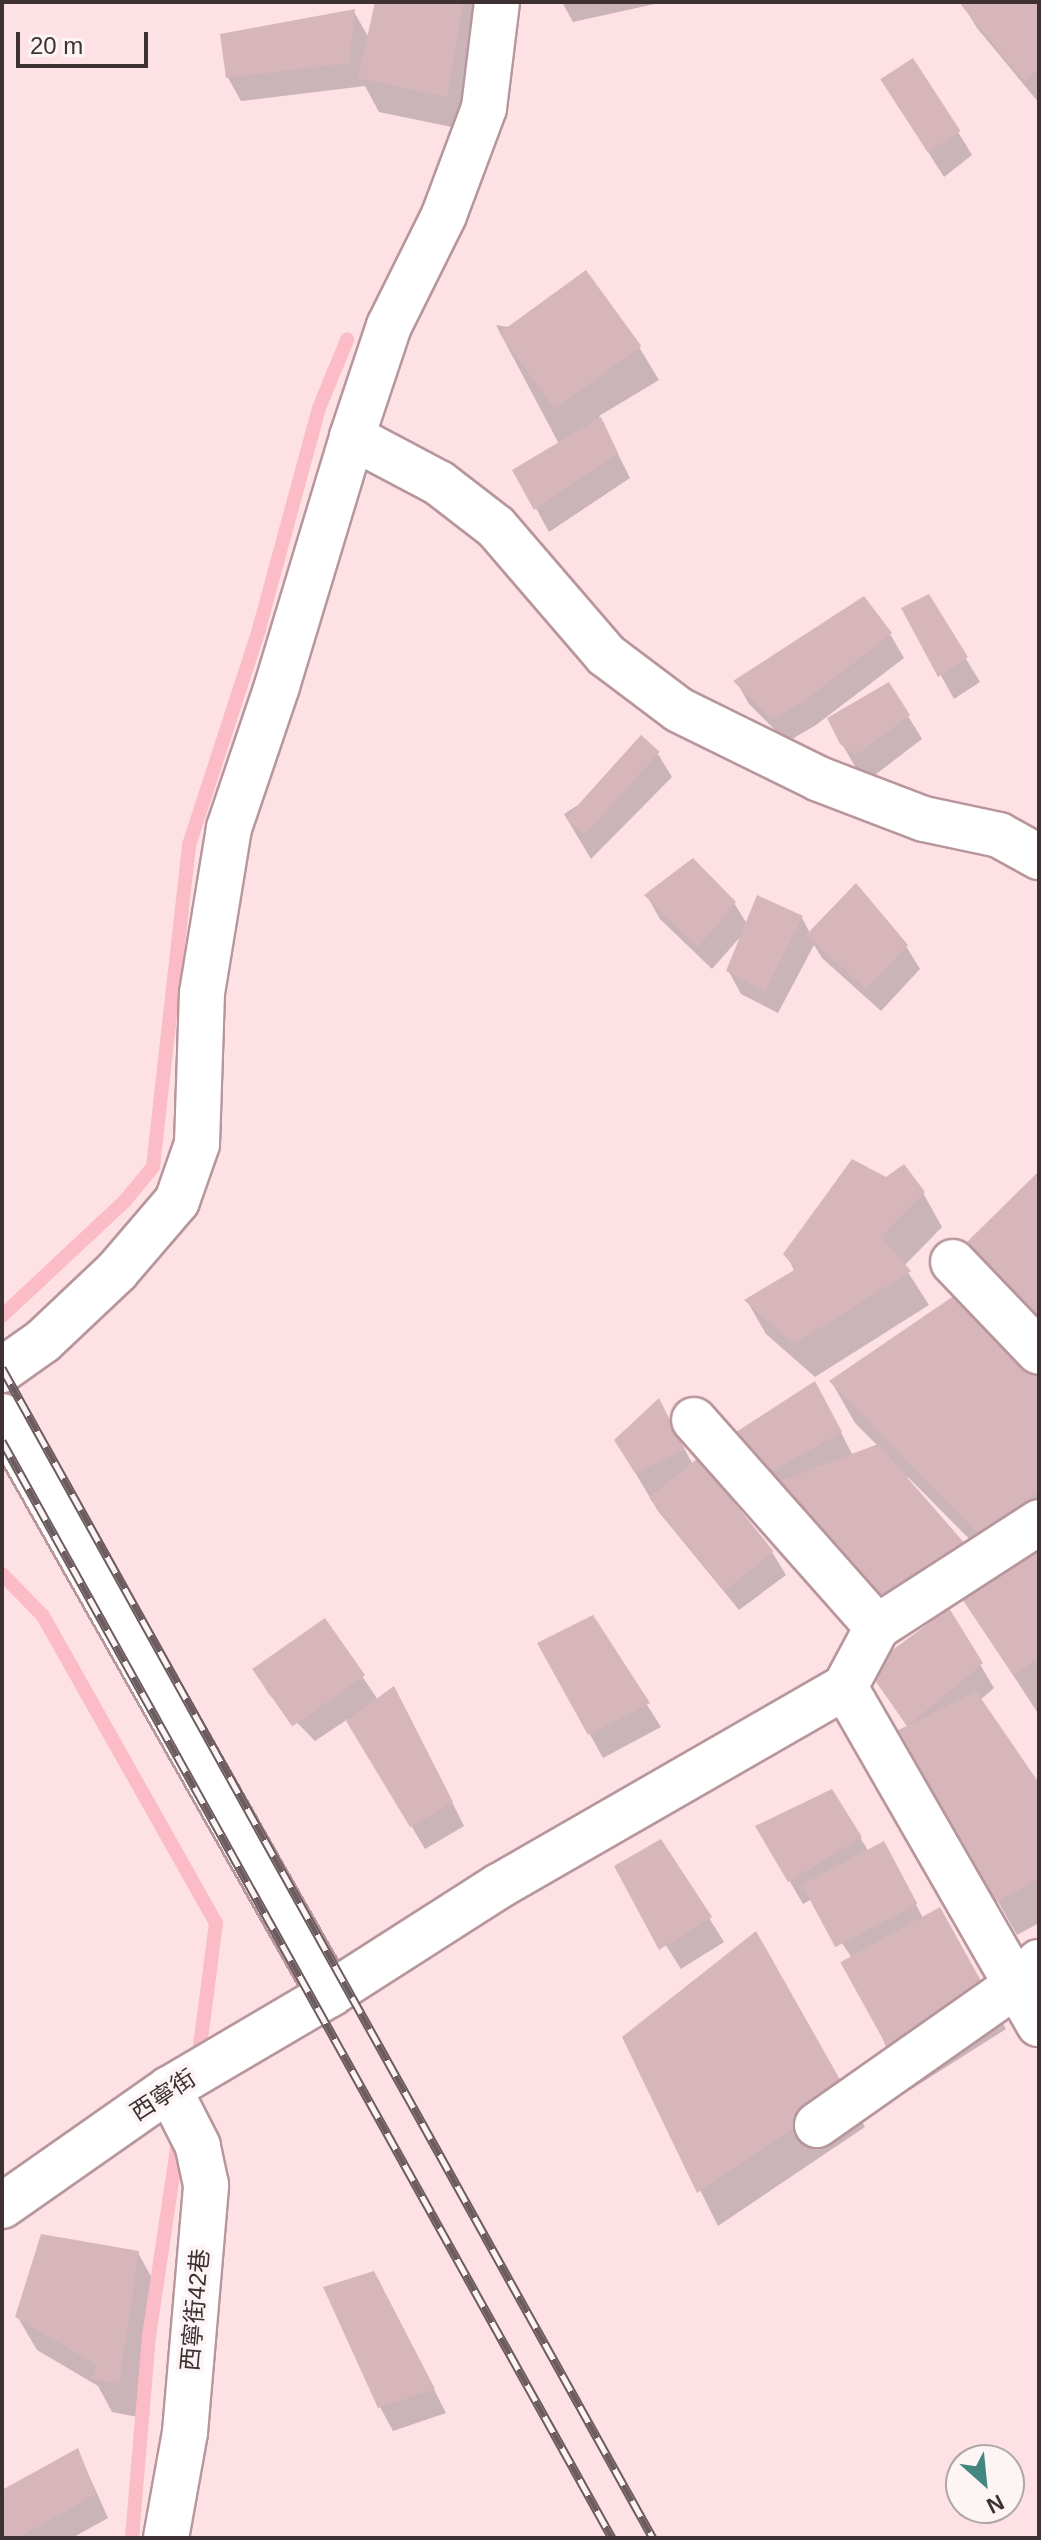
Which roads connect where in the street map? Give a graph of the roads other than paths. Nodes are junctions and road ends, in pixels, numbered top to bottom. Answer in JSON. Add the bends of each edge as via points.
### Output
{"nodes":[{"id":1,"x":497,"y":2,"type":"edge"},
{"id":2,"x":352,"y":437,"type":"junction"},
{"id":3,"x":1039,"y":857,"type":"edge"},
{"id":4,"x":953,"y":1262,"type":"dead end"},
{"id":5,"x":1039,"y":1352,"type":"edge"},
{"id":6,"x":2,"y":1370,"type":"edge"},
{"id":7,"x":2,"y":1416,"type":"edge"},
{"id":8,"x":694,"y":1420,"type":"dead end"},
{"id":9,"x":1039,"y":1522,"type":"edge"},
{"id":10,"x":877,"y":1627,"type":"junction"},
{"id":11,"x":845,"y":1687,"type":"junction"},
{"id":12,"x":1028,"y":1973,"type":"edge"},
{"id":13,"x":330,"y":1994,"type":"junction"},
{"id":14,"x":1039,"y":2024,"type":"edge"},
{"id":15,"x":169,"y":2089,"type":"junction"},
{"id":16,"x":817,"y":2125,"type":"dead end"},
{"id":17,"x":2,"y":2206,"type":"edge"},
{"id":18,"x":166,"y":2538,"type":"edge"}],
"edges":[{"from":1,"to":2,"type":"street","via":[[484,108],[444,215],[389,326]]},
{"from":2,"to":3,"type":"street","via":[[439,483],[496,527],[606,655],[679,710],[819,779],[924,819],[999,835]]},
{"from":2,"to":6,"type":"street","via":[[229,828],[202,993],[197,1144],[177,1201],[117,1271],[43,1341]]},
{"from":4,"to":5,"type":"street"},
{"from":7,"to":13,"type":"street"},
{"from":8,"to":10,"type":"street"},
{"from":9,"to":10,"type":"street"},
{"from":10,"to":11,"type":"street"},
{"from":11,"to":12,"type":"street"},
{"from":11,"to":13,"type":"street","name":"西寧街","via":[[499,1886]]},
{"from":12,"to":14,"type":"street"},
{"from":12,"to":16,"type":"street"},
{"from":13,"to":15,"type":"street","name":"西寧街"},
{"from":15,"to":17,"type":"street","name":"西寧街"},
{"from":15,"to":18,"type":"street","name":"西寧街42巷","via":[[198,2146],[206,2185],[185,2432]]}]}
